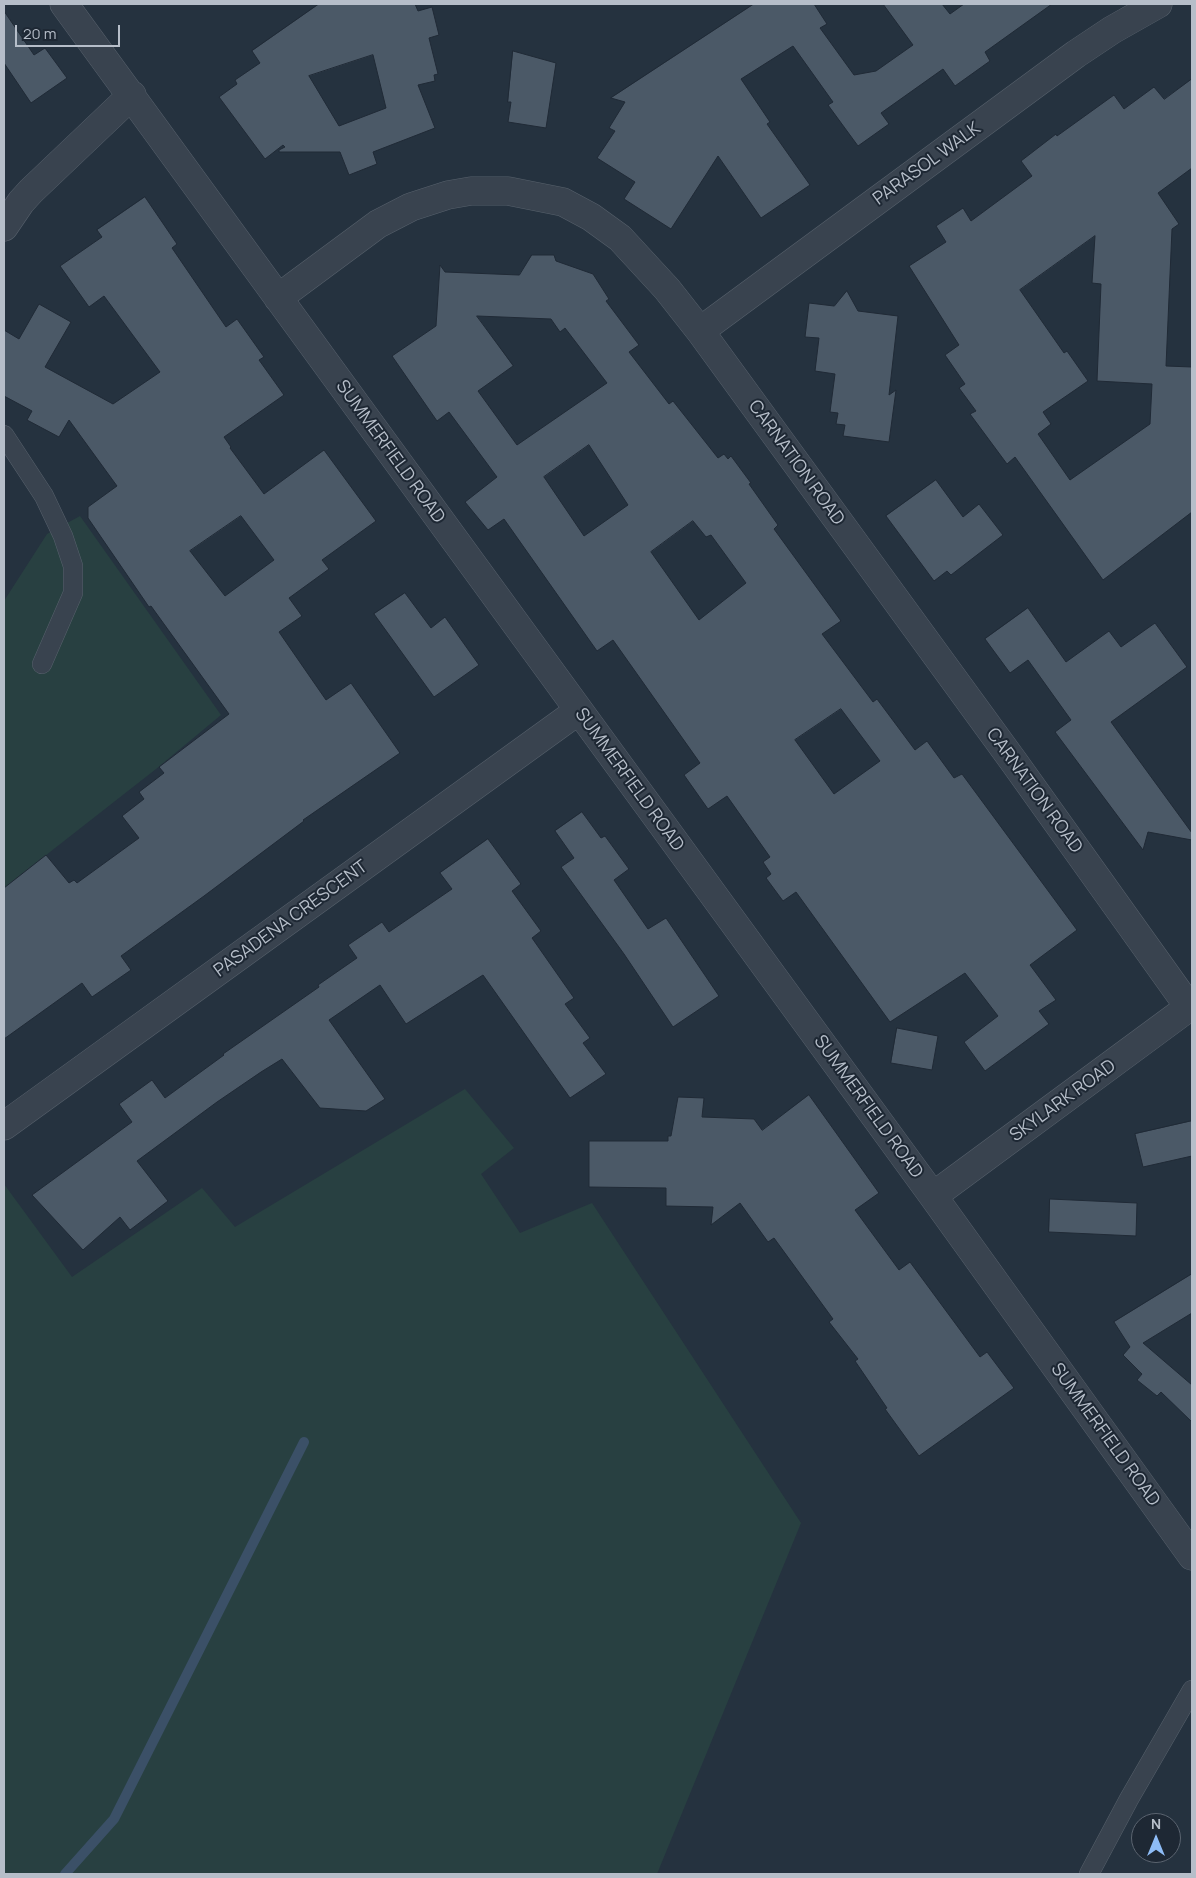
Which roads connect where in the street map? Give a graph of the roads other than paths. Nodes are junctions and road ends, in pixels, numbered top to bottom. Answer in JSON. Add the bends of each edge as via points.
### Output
{"nodes":[{"id":1,"x":64,"y":4,"type":"edge"},
{"id":2,"x":1158,"y":4,"type":"edge"},
{"id":3,"x":132,"y":95,"type":"junction"},
{"id":4,"x":4,"y":227,"type":"edge"},
{"id":5,"x":278,"y":298,"type":"junction"},
{"id":6,"x":700,"y":331,"type":"junction"},
{"id":7,"x":4,"y":435,"type":"edge"},
{"id":8,"x":42,"y":664,"type":"dead end"},
{"id":9,"x":578,"y":711,"type":"junction"},
{"id":10,"x":1191,"y":1006,"type":"edge"},
{"id":11,"x":4,"y":1126,"type":"edge"},
{"id":12,"x":933,"y":1196,"type":"junction"},
{"id":13,"x":1192,"y":1556,"type":"edge"},
{"id":14,"x":1192,"y":1690,"type":"edge"},
{"id":15,"x":1089,"y":1874,"type":"edge"}],
"edges":[{"from":1,"to":3,"type":"street","name":"SUMMERFIELD ROAD"},
{"from":2,"to":6,"type":"street","name":"PARASOL WALK","via":[[1076,54]]},
{"from":3,"to":4,"type":"street","via":[[31,191]]},
{"from":3,"to":5,"type":"street","name":"SUMMERFIELD ROAD"},
{"from":5,"to":6,"type":"street","name":"CARNATION ROAD","via":[[378,224],[411,207],[464,192],[508,191],[563,202],[620,238]]},
{"from":5,"to":9,"type":"street","name":"SUMMERFIELD ROAD"},
{"from":6,"to":10,"type":"street","name":"CARNATION ROAD"},
{"from":7,"to":8,"type":"lane","via":[[44,496],[73,566],[73,593]]},
{"from":9,"to":11,"type":"street","name":"PASADENA CRESCENT"},
{"from":9,"to":12,"type":"street","name":"SUMMERFIELD ROAD"},
{"from":10,"to":12,"type":"street","name":"SKYLARK ROAD"},
{"from":12,"to":13,"type":"street","name":"SUMMERFIELD ROAD"},
{"from":14,"to":15,"type":"lane"}]}
